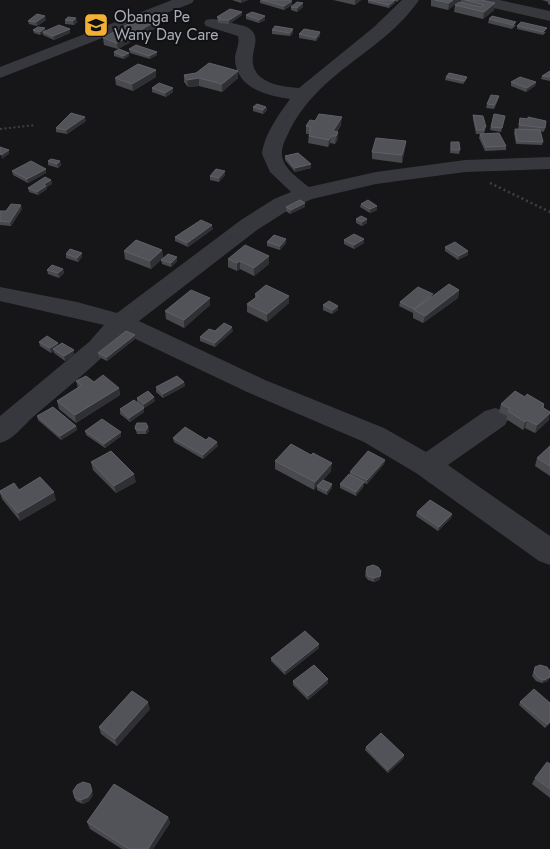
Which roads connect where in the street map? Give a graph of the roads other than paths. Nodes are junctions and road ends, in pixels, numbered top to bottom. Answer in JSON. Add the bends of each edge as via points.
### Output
{"nodes":[{"id":1,"x":186,"y":0,"type":"edge"},
{"id":2,"x":411,"y":0,"type":"edge"},
{"id":3,"x":478,"y":0,"type":"edge"},
{"id":4,"x":519,"y":4,"type":"edge"},
{"id":5,"x":550,"y":16,"type":"edge"},
{"id":6,"x":212,"y":23,"type":"dead end"},
{"id":7,"x":0,"y":73,"type":"edge"},
{"id":8,"x":302,"y":94,"type":"junction"},
{"id":9,"x":550,"y":163,"type":"edge"},
{"id":10,"x":305,"y":194,"type":"junction"},
{"id":11,"x":0,"y":294,"type":"edge"},
{"id":12,"x":120,"y":322,"type":"junction"},
{"id":13,"x":495,"y":418,"type":"dead end"},
{"id":14,"x":0,"y":433,"type":"edge"},
{"id":15,"x":426,"y":465,"type":"junction"},
{"id":16,"x":550,"y":552,"type":"edge"}],
"edges":[{"from":1,"to":7,"type":"street"},
{"from":2,"to":8,"type":"street","via":[[370,40],[316,79]]},
{"from":3,"to":4,"type":"street"},
{"from":4,"to":5,"type":"street"},
{"from":6,"to":8,"type":"street","via":[[246,34],[248,45],[244,58],[249,78],[274,91]]},
{"from":8,"to":10,"type":"street","via":[[281,128],[272,156],[279,170]]},
{"from":9,"to":10,"type":"street","via":[[465,166],[376,178]]},
{"from":10,"to":12,"type":"street","via":[[260,217]]},
{"from":11,"to":12,"type":"street"},
{"from":12,"to":14,"type":"street","via":[[98,348]]},
{"from":12,"to":15,"type":"street","via":[[256,386],[374,435]]},
{"from":13,"to":15,"type":"street"},
{"from":15,"to":16,"type":"street"}]}
